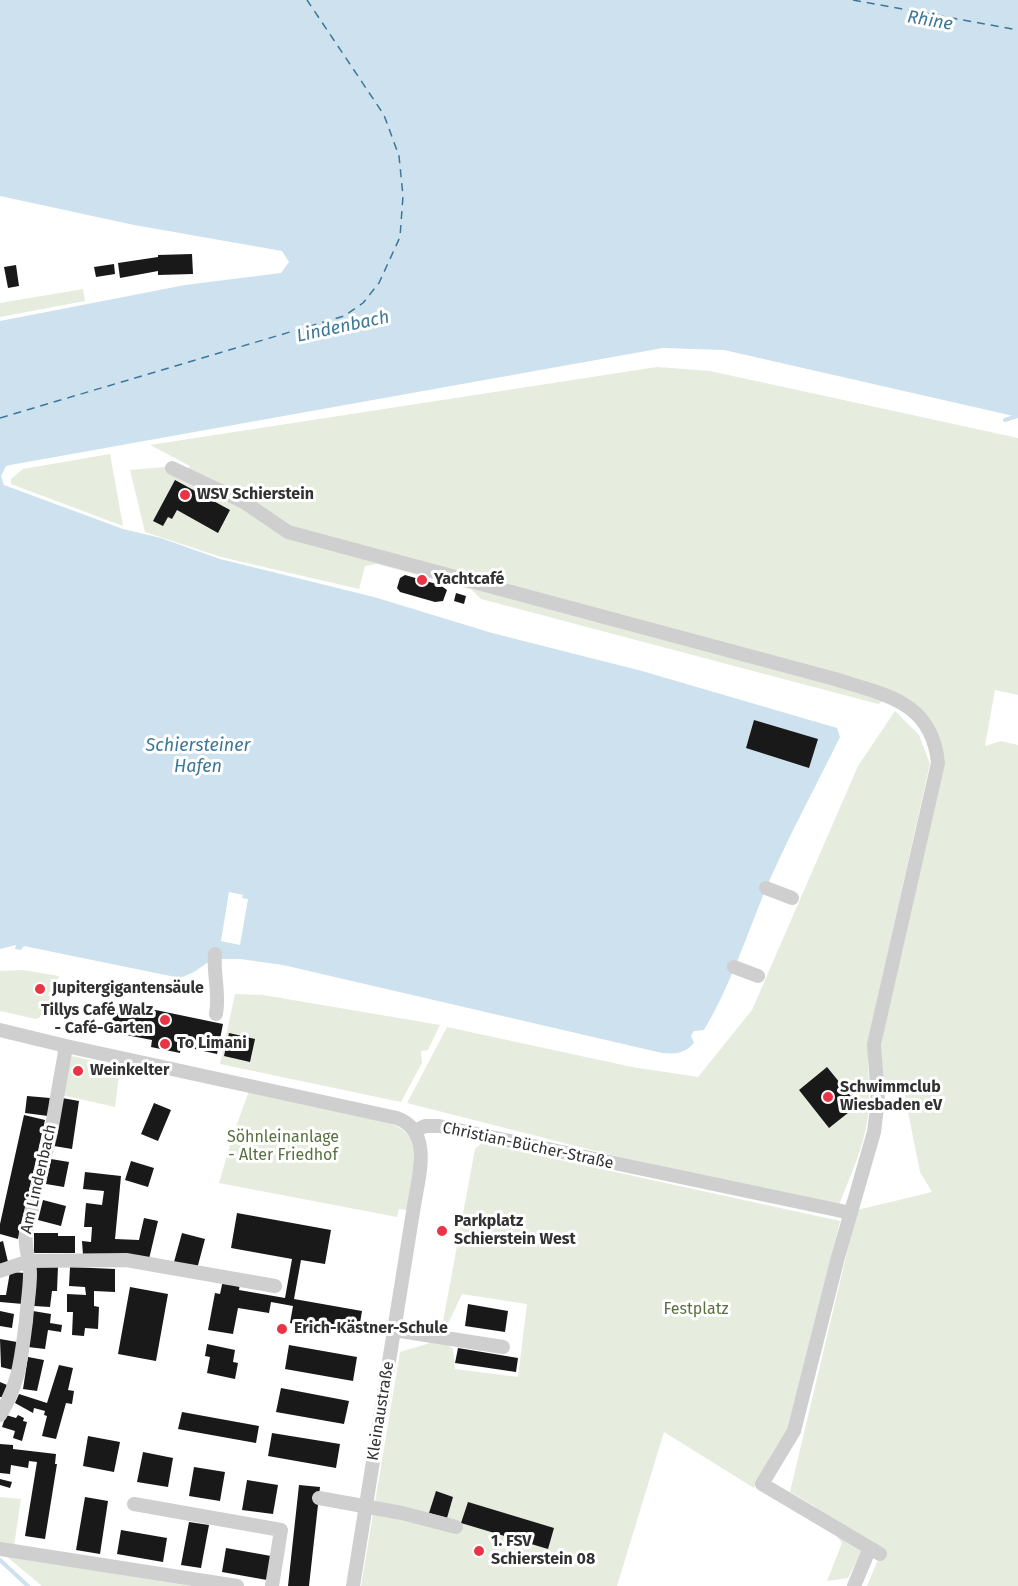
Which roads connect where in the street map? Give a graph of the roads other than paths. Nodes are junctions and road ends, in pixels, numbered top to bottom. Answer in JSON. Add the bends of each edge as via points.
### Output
{"nodes":[{"id":1,"x":172,"y":468,"type":"dead end"},
{"id":2,"x":766,"y":888,"type":"dead end"},
{"id":3,"x":792,"y":898,"type":"dead end"},
{"id":4,"x":214,"y":954,"type":"dead end"},
{"id":5,"x":734,"y":967,"type":"dead end"},
{"id":6,"x":758,"y":976,"type":"dead end"},
{"id":7,"x":216,"y":1014,"type":"dead end"},
{"id":8,"x":0,"y":1030,"type":"edge"},
{"id":9,"x":65,"y":1050,"type":"junction"},
{"id":10,"x":415,"y":1131,"type":"junction"},
{"id":11,"x":851,"y":1213,"type":"junction"},
{"id":12,"x":29,"y":1261,"type":"junction"},
{"id":13,"x":0,"y":1271,"type":"edge"},
{"id":14,"x":275,"y":1286,"type":"dead end"},
{"id":15,"x":394,"y":1330,"type":"junction"},
{"id":16,"x":503,"y":1347,"type":"dead end"},
{"id":17,"x":0,"y":1415,"type":"edge"},
{"id":18,"x":319,"y":1498,"type":"dead end"},
{"id":19,"x":134,"y":1504,"type":"dead end"},
{"id":20,"x":365,"y":1505,"type":"junction"},
{"id":21,"x":456,"y":1527,"type":"dead end"},
{"id":22,"x":0,"y":1549,"type":"edge"},
{"id":23,"x":237,"y":1586,"type":"edge"},
{"id":24,"x":273,"y":1586,"type":"edge"},
{"id":25,"x":353,"y":1586,"type":"edge"},
{"id":26,"x":854,"y":1586,"type":"edge"}],
"edges":[{"from":1,"to":11,"type":"street","via":[[244,502],[288,532],[835,679],[896,699],[914,711],[929,728],[938,764],[874,1044],[877,1114]]},
{"from":2,"to":3,"type":"street"},
{"from":4,"to":7,"type":"street","via":[[219,1000]]},
{"from":5,"to":6,"type":"street"},
{"from":8,"to":9,"type":"street"},
{"from":9,"to":10,"type":"street","via":[[397,1118]]},
{"from":9,"to":12,"type":"street","name":"Am Lindenbach","via":[[51,1132],[26,1232]]},
{"from":10,"to":11,"type":"street","name":"Christian-Bücher-Straße","via":[[439,1126]]},
{"from":10,"to":15,"type":"street","name":"Kleinaustraße","via":[[421,1153]]},
{"from":11,"to":26,"type":"street","via":[[794,1431],[762,1484],[875,1551]]},
{"from":12,"to":13,"type":"street"},
{"from":12,"to":14,"type":"street","via":[[126,1260]]},
{"from":12,"to":17,"type":"street","name":"Am Lindenbach","via":[[21,1366]]},
{"from":15,"to":16,"type":"street"},
{"from":15,"to":20,"type":"street","name":"Kleinaustraße"},
{"from":18,"to":20,"type":"street"},
{"from":19,"to":24,"type":"street","via":[[281,1530]]},
{"from":20,"to":21,"type":"street"},
{"from":20,"to":25,"type":"street","name":"Kleinaustraße"},
{"from":22,"to":23,"type":"street"}]}
